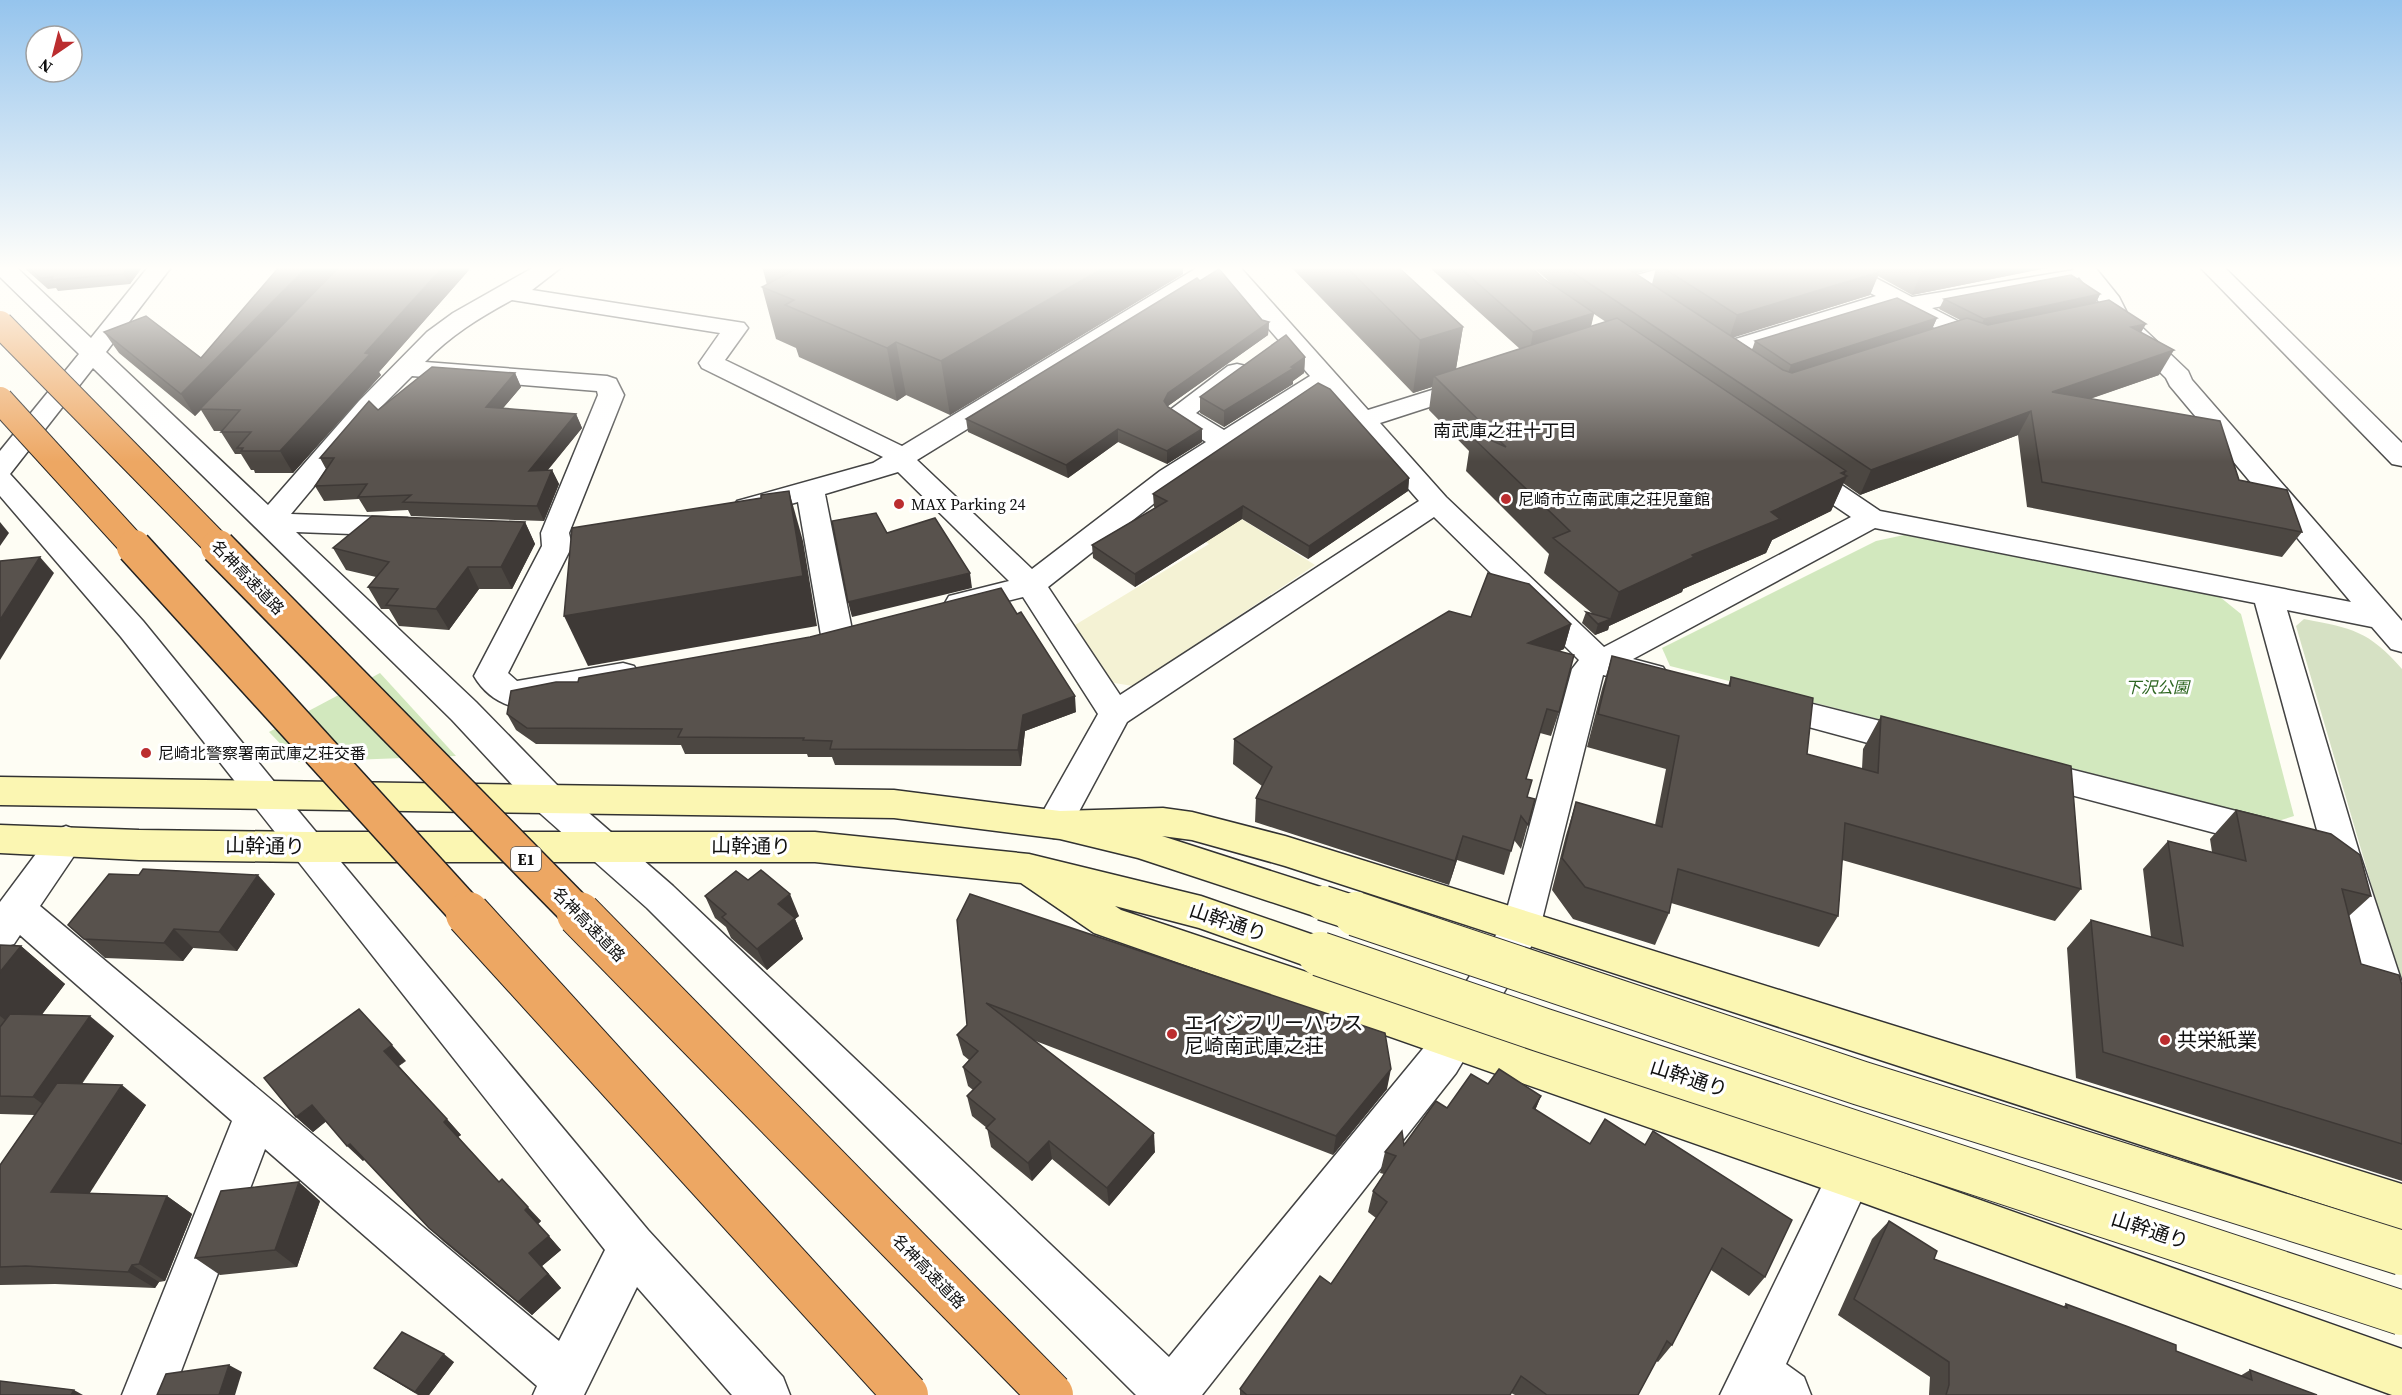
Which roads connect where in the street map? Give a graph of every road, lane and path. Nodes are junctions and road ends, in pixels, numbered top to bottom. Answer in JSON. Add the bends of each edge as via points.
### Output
{"nodes":[{"id":1,"x":7,"y":331,"type":"edge"},
{"id":2,"x":80,"y":331,"type":"edge"},
{"id":3,"x":110,"y":331,"type":"edge"},
{"id":4,"x":444,"y":331,"type":"edge"},
{"id":5,"x":734,"y":331,"type":"edge"},
{"id":6,"x":1111,"y":331,"type":"edge"},
{"id":7,"x":1263,"y":331,"type":"edge"},
{"id":8,"x":1772,"y":331,"type":"edge"},
{"id":9,"x":1957,"y":331,"type":"joint"},
{"id":10,"x":2132,"y":331,"type":"edge"},
{"id":11,"x":2275,"y":331,"type":"edge"},
{"id":12,"x":2010,"y":332,"type":"edge"},
{"id":13,"x":1925,"y":341,"type":"edge"},
{"id":14,"x":98,"y":346,"type":"junction"},
{"id":15,"x":1272,"y":346,"type":"junction"},
{"id":16,"x":404,"y":368,"type":"junction"},
{"id":17,"x":1755,"y":369,"type":"edge"},
{"id":18,"x":1325,"y":377,"type":"junction"},
{"id":19,"x":1496,"y":378,"type":"edge"},
{"id":20,"x":0,"y":400,"type":"edge"},
{"id":21,"x":1363,"y":420,"type":"junction"},
{"id":22,"x":1223,"y":441,"type":"junction"},
{"id":23,"x":2402,"y":458,"type":"edge"},
{"id":24,"x":1785,"y":459,"type":"edge"},
{"id":25,"x":902,"y":460,"type":"junction"},
{"id":26,"x":0,"y":469,"type":"edge"},
{"id":27,"x":0,"y":479,"type":"edge"},
{"id":28,"x":810,"y":491,"type":"junction"},
{"id":29,"x":1436,"y":503,"type":"junction"},
{"id":30,"x":719,"y":513,"type":"edge"},
{"id":31,"x":1871,"y":518,"type":"junction"},
{"id":32,"x":269,"y":522,"type":"junction"},
{"id":33,"x":436,"y":528,"type":"edge"},
{"id":34,"x":1031,"y":585,"type":"junction"},
{"id":35,"x":2268,"y":596,"type":"junction"},
{"id":36,"x":928,"y":611,"type":"edge"},
{"id":37,"x":2382,"y":618,"type":"junction"},
{"id":38,"x":837,"y":634,"type":"edge"},
{"id":39,"x":2402,"y":641,"type":"edge"},
{"id":40,"x":1599,"y":661,"type":"junction"},
{"id":41,"x":651,"y":669,"type":"edge"},
{"id":42,"x":1679,"y":682,"type":"edge"},
{"id":43,"x":500,"y":685,"type":"junction"},
{"id":44,"x":1736,"y":696,"type":"edge"},
{"id":45,"x":464,"y":711,"type":"junction"},
{"id":46,"x":1115,"y":714,"type":"junction"},
{"id":47,"x":1942,"y":749,"type":"edge"},
{"id":48,"x":1999,"y":764,"type":"edge"},
{"id":49,"x":0,"y":791,"type":"edge"},
{"id":50,"x":263,"y":794,"type":"junction"},
{"id":51,"x":546,"y":797,"type":"junction"},
{"id":52,"x":1057,"y":824,"type":"junction"},
{"id":53,"x":0,"y":839,"type":"edge"},
{"id":54,"x":66,"y":841,"type":"junction"},
{"id":55,"x":599,"y":846,"type":"junction"},
{"id":56,"x":308,"y":847,"type":"junction"},
{"id":57,"x":2341,"y":852,"type":"junction"},
{"id":58,"x":1029,"y":869,"type":"junction"},
{"id":59,"x":8,"y":920,"type":"edge"},
{"id":60,"x":1521,"y":927,"type":"junction"},
{"id":61,"x":1452,"y":1041,"type":"junction"},
{"id":62,"x":2402,"y":1047,"type":"edge"},
{"id":63,"x":256,"y":1115,"type":"junction"},
{"id":64,"x":1850,"y":1176,"type":"junction"},
{"id":65,"x":2402,"y":1207,"type":"edge"},
{"id":66,"x":632,"y":1246,"type":"junction"},
{"id":67,"x":2402,"y":1253,"type":"edge"},
{"id":68,"x":2402,"y":1313,"type":"edge"},
{"id":69,"x":2402,"y":1374,"type":"edge"},
{"id":70,"x":562,"y":1387,"type":"edge"},
{"id":71,"x":1762,"y":1388,"type":"edge"},
{"id":72,"x":147,"y":1395,"type":"edge"},
{"id":73,"x":765,"y":1395,"type":"edge"},
{"id":74,"x":906,"y":1395,"type":"edge"},
{"id":75,"x":1051,"y":1395,"type":"edge"},
{"id":76,"x":1171,"y":1395,"type":"edge"}],
"edges":[{"from":1,"to":75,"type":"highway","name":"名神高速道路","number":"E1","bridge":true},
{"from":2,"to":14,"type":"street"},
{"from":3,"to":14,"type":"street"},
{"from":4,"to":16,"type":"street"},
{"from":5,"to":25,"type":"street","via":[[711,363],[873,440]]},
{"from":6,"to":25,"type":"street"},
{"from":7,"to":15,"type":"street"},
{"from":8,"to":17,"type":"street","via":[[1716,344]]},
{"from":9,"to":12,"type":"street","via":[[1976,340]]},
{"from":9,"to":13,"type":"street"},
{"from":10,"to":37,"type":"street","via":[[2179,376],[2193,398]]},
{"from":11,"to":23,"type":"street"},
{"from":14,"to":26,"type":"street"},
{"from":14,"to":32,"type":"street","via":[[195,434]]},
{"from":15,"to":18,"type":"street"},
{"from":15,"to":22,"type":"street","via":[[1179,413]]},
{"from":16,"to":32,"type":"street"},
{"from":16,"to":43,"type":"street","via":[[607,384],[612,395],[555,538],[490,676]]},
{"from":18,"to":21,"type":"street"},
{"from":18,"to":22,"type":"street"},
{"from":19,"to":21,"type":"street"},
{"from":20,"to":74,"type":"highway","bridge":true},
{"from":21,"to":29,"type":"street"},
{"from":22,"to":34,"type":"street"},
{"from":24,"to":31,"type":"street"},
{"from":25,"to":28,"type":"street"},
{"from":25,"to":34,"type":"street"},
{"from":27,"to":50,"type":"street","via":[[132,629]]},
{"from":28,"to":30,"type":"street"},
{"from":28,"to":38,"type":"street"},
{"from":29,"to":40,"type":"street"},
{"from":29,"to":46,"type":"street"},
{"from":31,"to":35,"type":"street"},
{"from":31,"to":40,"type":"street"},
{"from":32,"to":33,"type":"street"},
{"from":32,"to":45,"type":"street"},
{"from":34,"to":36,"type":"street"},
{"from":34,"to":46,"type":"street"},
{"from":35,"to":37,"type":"street"},
{"from":35,"to":57,"type":"street"},
{"from":37,"to":39,"type":"street"},
{"from":40,"to":42,"type":"street"},
{"from":40,"to":60,"type":"street","via":[[1587,669]]},
{"from":41,"to":43,"type":"street","via":[[512,694]]},
{"from":43,"to":45,"type":"street"},
{"from":44,"to":47,"type":"street"},
{"from":45,"to":51,"type":"street"},
{"from":46,"to":52,"type":"street"},
{"from":48,"to":57,"type":"street"},
{"from":49,"to":50,"type":"street"},
{"from":50,"to":51,"type":"street"},
{"from":50,"to":56,"type":"street"},
{"from":51,"to":52,"type":"street","via":[[894,804]]},
{"from":51,"to":55,"type":"street"},
{"from":52,"to":60,"type":"street","via":[[1163,822],[1191,826],[1285,851]]},
{"from":52,"to":67,"type":"street","bridge":true,"via":[[1148,846],[1860,1083]]},
{"from":53,"to":54,"type":"street","name":"山幹通り"},
{"from":54,"to":56,"type":"street","name":"山幹通り"},
{"from":54,"to":59,"type":"street"},
{"from":55,"to":56,"type":"street","name":"山幹通り"},
{"from":55,"to":58,"type":"street","name":"山幹通り","via":[[815,847]]},
{"from":55,"to":76,"type":"street","via":[[660,897]]},
{"from":56,"to":66,"type":"street"},
{"from":57,"to":62,"type":"street"},
{"from":58,"to":61,"type":"street","via":[[1108,922]]},
{"from":58,"to":68,"type":"street","name":"山幹通り","bridge":true,"via":[[1201,912],[1542,1030]]},
{"from":59,"to":63,"type":"street"},
{"from":60,"to":61,"type":"street"},
{"from":60,"to":65,"type":"street"},
{"from":61,"to":64,"type":"street"},
{"from":61,"to":76,"type":"street"},
{"from":63,"to":70,"type":"street"},
{"from":63,"to":72,"type":"street"},
{"from":64,"to":69,"type":"street"},
{"from":64,"to":71,"type":"street"},
{"from":66,"to":70,"type":"street"},
{"from":66,"to":73,"type":"street"}]}
